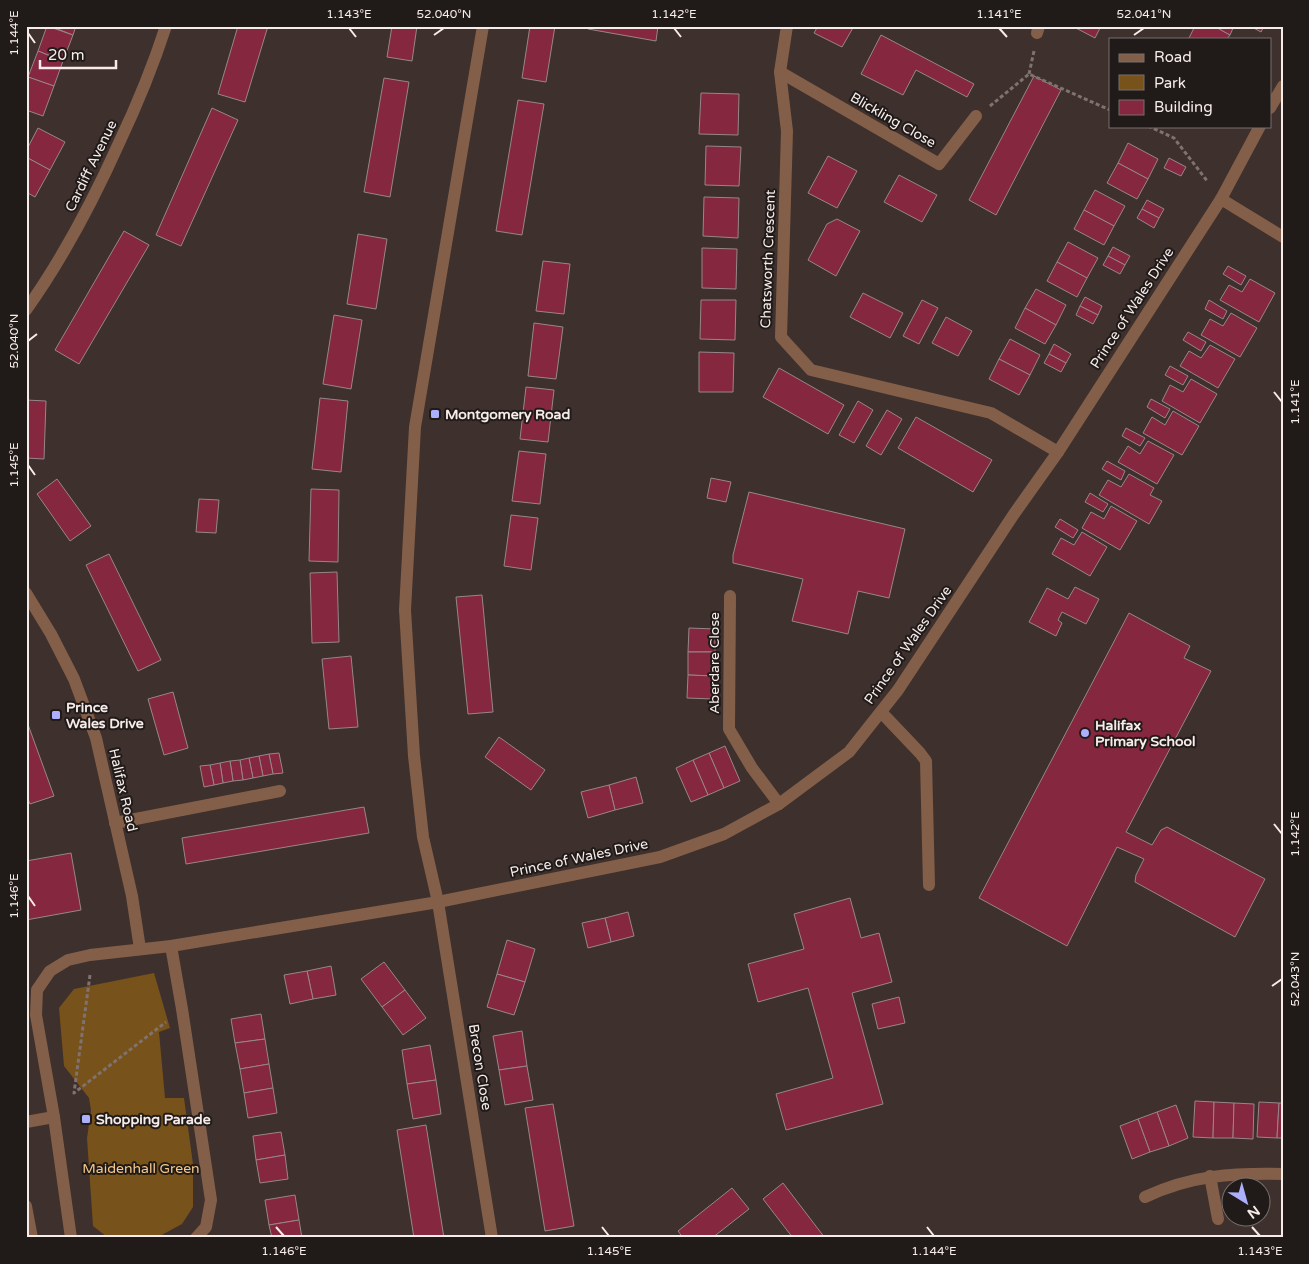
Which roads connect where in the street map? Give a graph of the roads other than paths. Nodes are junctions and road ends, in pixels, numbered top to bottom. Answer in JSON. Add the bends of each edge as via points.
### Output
{"nodes":[{"id":1,"x":166,"y":26,"type":"edge"},
{"id":2,"x":483,"y":26,"type":"edge"},
{"id":3,"x":787,"y":26,"type":"edge"},
{"id":4,"x":780,"y":72,"type":"junction"},
{"id":5,"x":1283,"y":86,"type":"edge"},
{"id":6,"x":1272,"y":105,"type":"edge"},
{"id":7,"x":976,"y":116,"type":"road end"},
{"id":8,"x":1259,"y":128,"type":"edge"},
{"id":9,"x":1220,"y":199,"type":"junction"},
{"id":10,"x":1283,"y":237,"type":"edge"},
{"id":11,"x":26,"y":310,"type":"edge"},
{"id":12,"x":1058,"y":452,"type":"junction"},
{"id":13,"x":26,"y":593,"type":"edge"},
{"id":14,"x":730,"y":596,"type":"dead end"},
{"id":15,"x":881,"y":712,"type":"junction"},
{"id":16,"x":280,"y":791,"type":"dead end"},
{"id":17,"x":780,"y":804,"type":"junction"},
{"id":18,"x":115,"y":823,"type":"junction"},
{"id":19,"x":929,"y":885,"type":"dead end"},
{"id":20,"x":438,"y":902,"type":"junction"},
{"id":21,"x":171,"y":946,"type":"junction"},
{"id":22,"x":140,"y":949,"type":"junction"},
{"id":23,"x":54,"y":1117,"type":"junction"},
{"id":24,"x":26,"y":1122,"type":"edge"},
{"id":25,"x":1283,"y":1174,"type":"edge"},
{"id":26,"x":1210,"y":1176,"type":"junction"},
{"id":27,"x":1145,"y":1197,"type":"dead end"},
{"id":28,"x":26,"y":1206,"type":"edge"},
{"id":29,"x":1218,"y":1220,"type":"dead end"},
{"id":30,"x":32,"y":1238,"type":"edge"},
{"id":31,"x":72,"y":1238,"type":"edge"},
{"id":32,"x":196,"y":1238,"type":"edge"},
{"id":33,"x":492,"y":1238,"type":"edge"}],
"edges":[{"from":1,"to":11,"type":"street","name":"Cardiff Avenue","via":[[132,117],[101,184],[70,241]]},
{"from":2,"to":20,"type":"street","via":[[415,427],[405,610],[423,837]]},
{"from":3,"to":4,"type":"street","name":"Chatsworth Crescent"},
{"from":4,"to":7,"type":"street","name":"Blickling Close","via":[[939,164]]},
{"from":4,"to":12,"type":"street","name":"Chatsworth Crescent","via":[[787,131],[781,337],[811,370],[991,414]]},
{"from":5,"to":6,"type":"street"},
{"from":8,"to":9,"type":"street","name":"Prince of Wales Drive"},
{"from":9,"to":10,"type":"street"},
{"from":9,"to":12,"type":"street","name":"Prince of Wales Drive"},
{"from":12,"to":15,"type":"street","name":"Prince of Wales Drive"},
{"from":13,"to":18,"type":"street","name":"Halifax Road","via":[[74,679],[96,738]]},
{"from":14,"to":17,"type":"street","name":"Aberdare Close","via":[[729,730],[752,768]]},
{"from":15,"to":17,"type":"street","name":"Prince of Wales Drive","via":[[849,752]]},
{"from":15,"to":19,"type":"street","via":[[926,761]]},
{"from":16,"to":18,"type":"street"},
{"from":17,"to":20,"type":"street","name":"Prince of Wales Drive","via":[[724,834],[660,857]]},
{"from":18,"to":22,"type":"street","name":"Halifax Road"},
{"from":20,"to":21,"type":"street","name":"Prince of Wales Drive"},
{"from":20,"to":33,"type":"street","name":"Brecon Close"},
{"from":21,"to":22,"type":"street"},
{"from":21,"to":32,"type":"street","via":[[211,1200],[206,1227]]},
{"from":22,"to":23,"type":"street","via":[[68,960],[50,971],[37,990],[36,1015]]},
{"from":23,"to":24,"type":"street"},
{"from":23,"to":31,"type":"street"},
{"from":25,"to":26,"type":"street"},
{"from":26,"to":27,"type":"street"},
{"from":26,"to":29,"type":"street"},
{"from":28,"to":30,"type":"street"}]}
